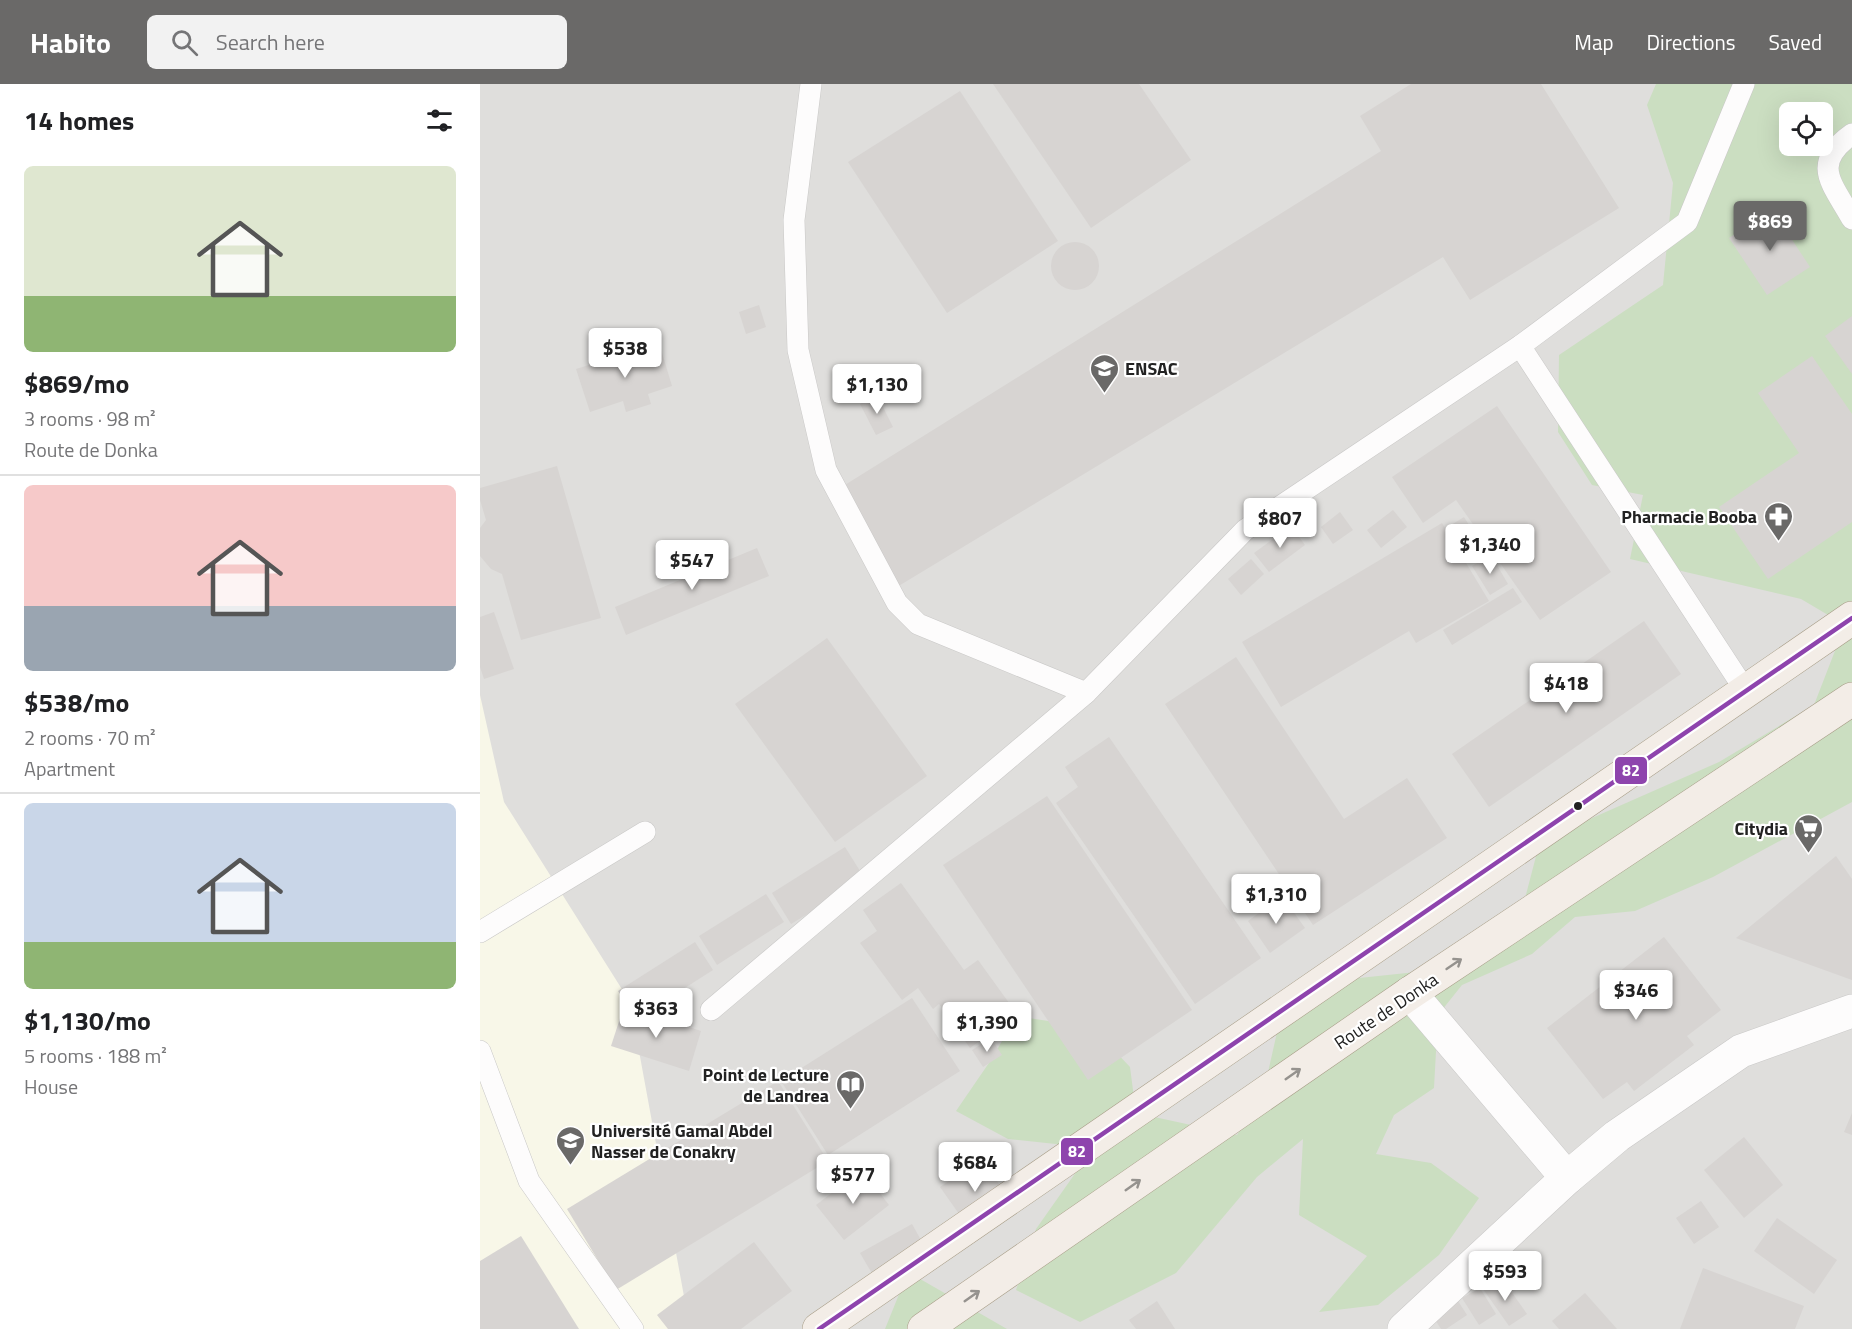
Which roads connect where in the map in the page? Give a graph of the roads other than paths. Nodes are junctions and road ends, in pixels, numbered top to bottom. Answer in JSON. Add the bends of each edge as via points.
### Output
{"nodes":[{"id":1,"x":811,"y":84,"type":"edge"},
{"id":2,"x":1744,"y":84,"type":"edge"},
{"id":3,"x":1852,"y":134,"type":"edge"},
{"id":4,"x":1852,"y":219,"type":"edge"},
{"id":5,"x":1520,"y":346,"type":"junction"},
{"id":6,"x":1852,"y":618,"type":"edge"},
{"id":7,"x":1745,"y":690,"type":"junction"},
{"id":8,"x":1086,"y":693,"type":"junction"},
{"id":9,"x":1852,"y":699,"type":"edge"},
{"id":10,"x":645,"y":832,"type":"dead end"},
{"id":11,"x":480,"y":932,"type":"edge"},
{"id":12,"x":1410,"y":993,"type":"junction"},
{"id":13,"x":711,"y":1010,"type":"dead end"},
{"id":14,"x":1852,"y":1011,"type":"edge"},
{"id":15,"x":480,"y":1051,"type":"edge"},
{"id":16,"x":1567,"y":1178,"type":"junction"},
{"id":17,"x":633,"y":1329,"type":"edge"},
{"id":18,"x":819,"y":1329,"type":"edge"},
{"id":19,"x":924,"y":1329,"type":"edge"},
{"id":20,"x":1404,"y":1329,"type":"edge"}],
"edges":[{"from":1,"to":8,"type":"lane","via":[[794,220],[798,351],[826,470],[897,603],[918,624]]},
{"from":2,"to":5,"type":"lane","via":[[1688,222]]},
{"from":3,"to":4,"type":"lane","via":[[1835,146],[1828,176]]},
{"from":5,"to":7,"type":"lane"},
{"from":5,"to":8,"type":"lane","via":[[1245,530]]},
{"from":6,"to":7,"type":"main road"},
{"from":7,"to":18,"type":"main road"},
{"from":8,"to":13,"type":"lane"},
{"from":12,"to":9,"type":"main road","name":"Route de Donka","one_way":true},
{"from":10,"to":11,"type":"lane"},
{"from":12,"to":16,"type":"street"},
{"from":19,"to":12,"type":"main road","name":"Route de Donka","one_way":true},
{"from":14,"to":16,"type":"street","via":[[1741,1051],[1617,1136]]},
{"from":15,"to":17,"type":"lane","via":[[529,1181]]},
{"from":16,"to":20,"type":"street"}]}
